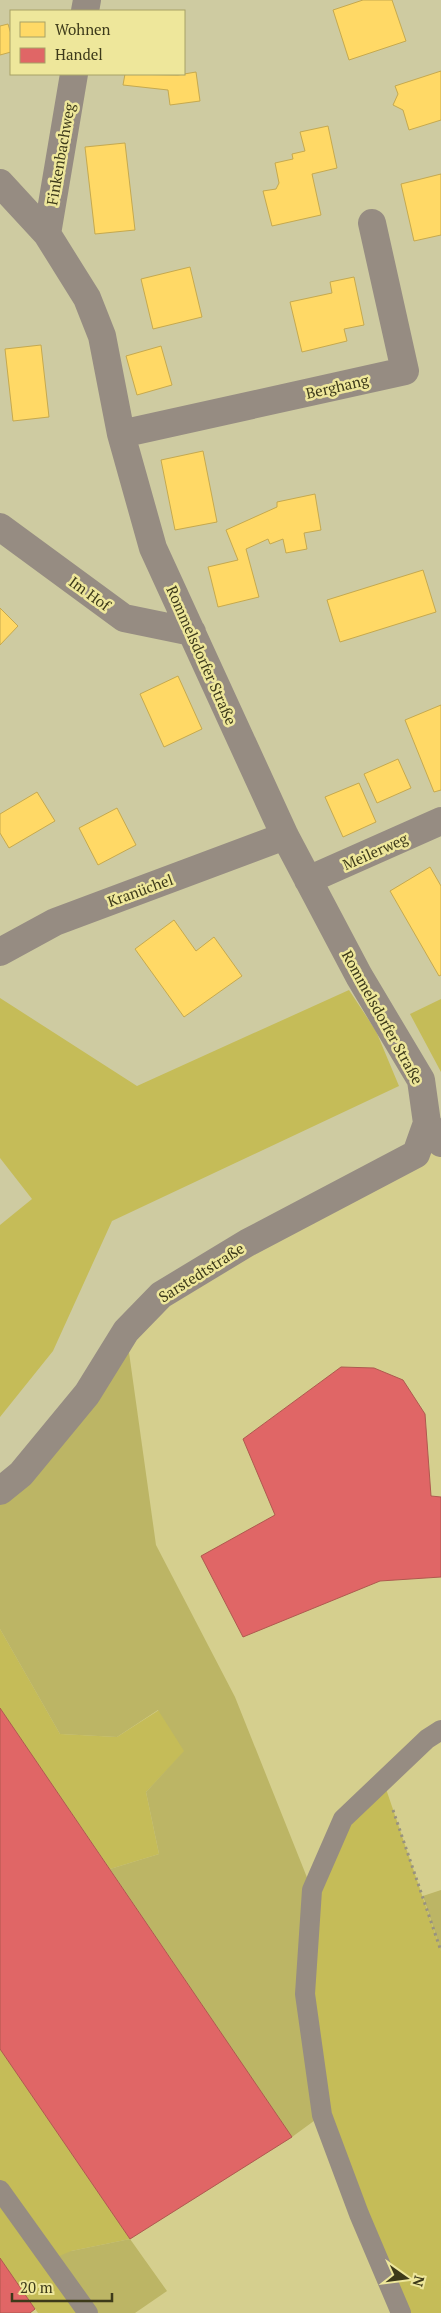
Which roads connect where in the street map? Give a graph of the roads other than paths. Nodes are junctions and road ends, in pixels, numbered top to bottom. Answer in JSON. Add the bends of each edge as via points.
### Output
{"nodes":[{"id":1,"x":74,"y":75,"type":"edge"},
{"id":2,"x":0,"y":183,"type":"edge"},
{"id":3,"x":372,"y":223,"type":"dead end"},
{"id":4,"x":47,"y":234,"type":"junction"},
{"id":5,"x":121,"y":434,"type":"junction"},
{"id":6,"x":0,"y":527,"type":"edge"},
{"id":7,"x":192,"y":632,"type":"junction"},
{"id":8,"x":441,"y":821,"type":"edge"},
{"id":9,"x":285,"y":836,"type":"junction"},
{"id":10,"x":308,"y":880,"type":"junction"},
{"id":11,"x":0,"y":952,"type":"edge"},
{"id":12,"x":434,"y":1133,"type":"edge"},
{"id":13,"x":0,"y":1491,"type":"edge"},
{"id":14,"x":441,"y":1730,"type":"edge"},
{"id":15,"x":0,"y":2190,"type":"edge"},
{"id":16,"x":88,"y":2313,"type":"edge"},
{"id":17,"x":402,"y":2313,"type":"edge"}],
"edges":[{"from":1,"to":4,"type":"street","name":"Finkenbachweg"},
{"from":2,"to":4,"type":"street","name":"Rommelsdorfer Straße"},
{"from":3,"to":5,"type":"street","name":"Berghang","via":[[405,371]]},
{"from":4,"to":5,"type":"street","name":"Rommelsdorfer Straße","via":[[86,298],[102,336]]},
{"from":5,"to":7,"type":"street","name":"Rommelsdorfer Straße","via":[[153,548]]},
{"from":6,"to":7,"type":"street","name":"Im Hof","via":[[124,618]]},
{"from":7,"to":9,"type":"street","name":"Rommelsdorfer Straße"},
{"from":8,"to":10,"type":"street","name":"Meilerweg"},
{"from":9,"to":10,"type":"street","name":"Rommelsdorfer Straße"},
{"from":9,"to":11,"type":"street","name":"Kranüchel","via":[[55,922]]},
{"from":10,"to":12,"type":"street","name":"Rommelsdorfer Straße","via":[[359,976],[421,1080]]},
{"from":12,"to":13,"type":"street","name":"Sarstedtstraße","via":[[416,1154],[247,1243],[161,1295],[126,1331],[87,1394],[21,1474]]},
{"from":14,"to":17,"type":"lane","via":[[427,1739],[343,1819],[312,1890],[306,1994],[322,2115]]},
{"from":15,"to":16,"type":"lane"}]}
